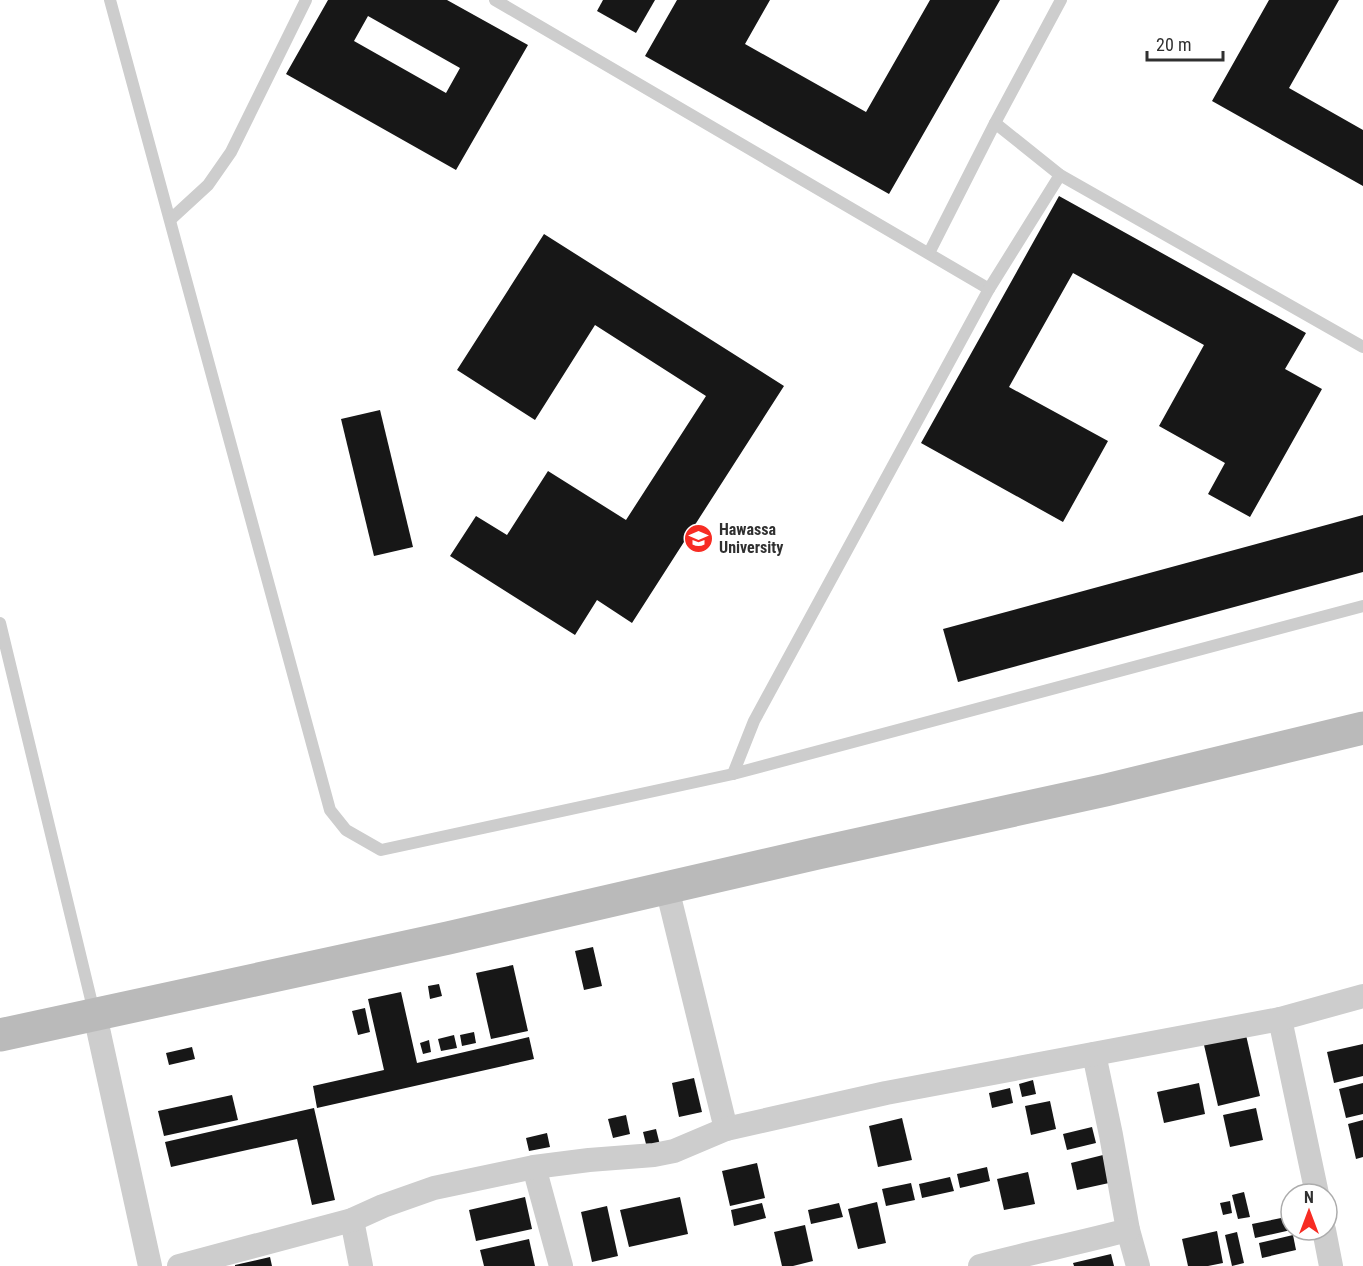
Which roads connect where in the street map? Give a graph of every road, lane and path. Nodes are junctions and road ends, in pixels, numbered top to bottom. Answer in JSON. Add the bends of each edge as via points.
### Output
{"nodes":[{"id":1,"x":110,"y":0,"type":"edge"},
{"id":2,"x":306,"y":0,"type":"edge"},
{"id":3,"x":495,"y":0,"type":"edge"},
{"id":4,"x":1061,"y":0,"type":"edge"},
{"id":5,"x":995,"y":123,"type":"junction"},
{"id":6,"x":1060,"y":175,"type":"junction"},
{"id":7,"x":171,"y":219,"type":"junction"},
{"id":8,"x":928,"y":253,"type":"junction"},
{"id":9,"x":989,"y":289,"type":"junction"},
{"id":10,"x":1363,"y":347,"type":"edge"},
{"id":11,"x":1363,"y":606,"type":"edge"},
{"id":12,"x":0,"y":622,"type":"edge"},
{"id":13,"x":1363,"y":728,"type":"edge"},
{"id":14,"x":733,"y":774,"type":"junction"},
{"id":15,"x":667,"y":888,"type":"junction"},
{"id":16,"x":1363,"y":996,"type":"edge"},
{"id":17,"x":95,"y":1015,"type":"junction"},
{"id":18,"x":1280,"y":1019,"type":"junction"},
{"id":19,"x":0,"y":1035,"type":"edge"},
{"id":20,"x":1094,"y":1054,"type":"junction"},
{"id":21,"x":726,"y":1129,"type":"junction"},
{"id":22,"x":534,"y":1167,"type":"junction"},
{"id":23,"x":1314,"y":1182,"type":"edge"},
{"id":24,"x":352,"y":1220,"type":"junction"},
{"id":25,"x":1128,"y":1230,"type":"junction"},
{"id":26,"x":1326,"y":1242,"type":"edge"},
{"id":27,"x":150,"y":1266,"type":"edge"},
{"id":28,"x":179,"y":1266,"type":"edge"},
{"id":29,"x":361,"y":1266,"type":"edge"},
{"id":30,"x":561,"y":1266,"type":"edge"},
{"id":31,"x":980,"y":1266,"type":"edge"},
{"id":32,"x":1138,"y":1266,"type":"edge"},
{"id":33,"x":1331,"y":1266,"type":"edge"}],
"edges":[{"from":1,"to":7,"type":"lane"},
{"from":2,"to":7,"type":"lane","via":[[231,152],[208,185]]},
{"from":3,"to":8,"type":"lane"},
{"from":4,"to":5,"type":"lane"},
{"from":5,"to":6,"type":"lane"},
{"from":5,"to":8,"type":"lane"},
{"from":6,"to":9,"type":"lane"},
{"from":6,"to":10,"type":"lane"},
{"from":7,"to":14,"type":"lane","via":[[330,810],[346,830],[381,850]]},
{"from":8,"to":9,"type":"lane"},
{"from":9,"to":14,"type":"lane","via":[[754,721]]},
{"from":11,"to":14,"type":"lane"},
{"from":12,"to":17,"type":"lane"},
{"from":13,"to":15,"type":"street"},
{"from":15,"to":17,"type":"street"},
{"from":15,"to":21,"type":"street"},
{"from":16,"to":18,"type":"street"},
{"from":17,"to":19,"type":"street"},
{"from":17,"to":27,"type":"street"},
{"from":18,"to":20,"type":"street"},
{"from":18,"to":23,"type":"street"},
{"from":20,"to":21,"type":"street","via":[[886,1093]]},
{"from":20,"to":25,"type":"street"},
{"from":21,"to":22,"type":"street","via":[[674,1151],[654,1155]]},
{"from":22,"to":24,"type":"street","via":[[434,1188]]},
{"from":22,"to":30,"type":"street"},
{"from":24,"to":28,"type":"street"},
{"from":24,"to":29,"type":"street"},
{"from":25,"to":31,"type":"street"},
{"from":25,"to":32,"type":"street"},
{"from":26,"to":33,"type":"street"}]}
